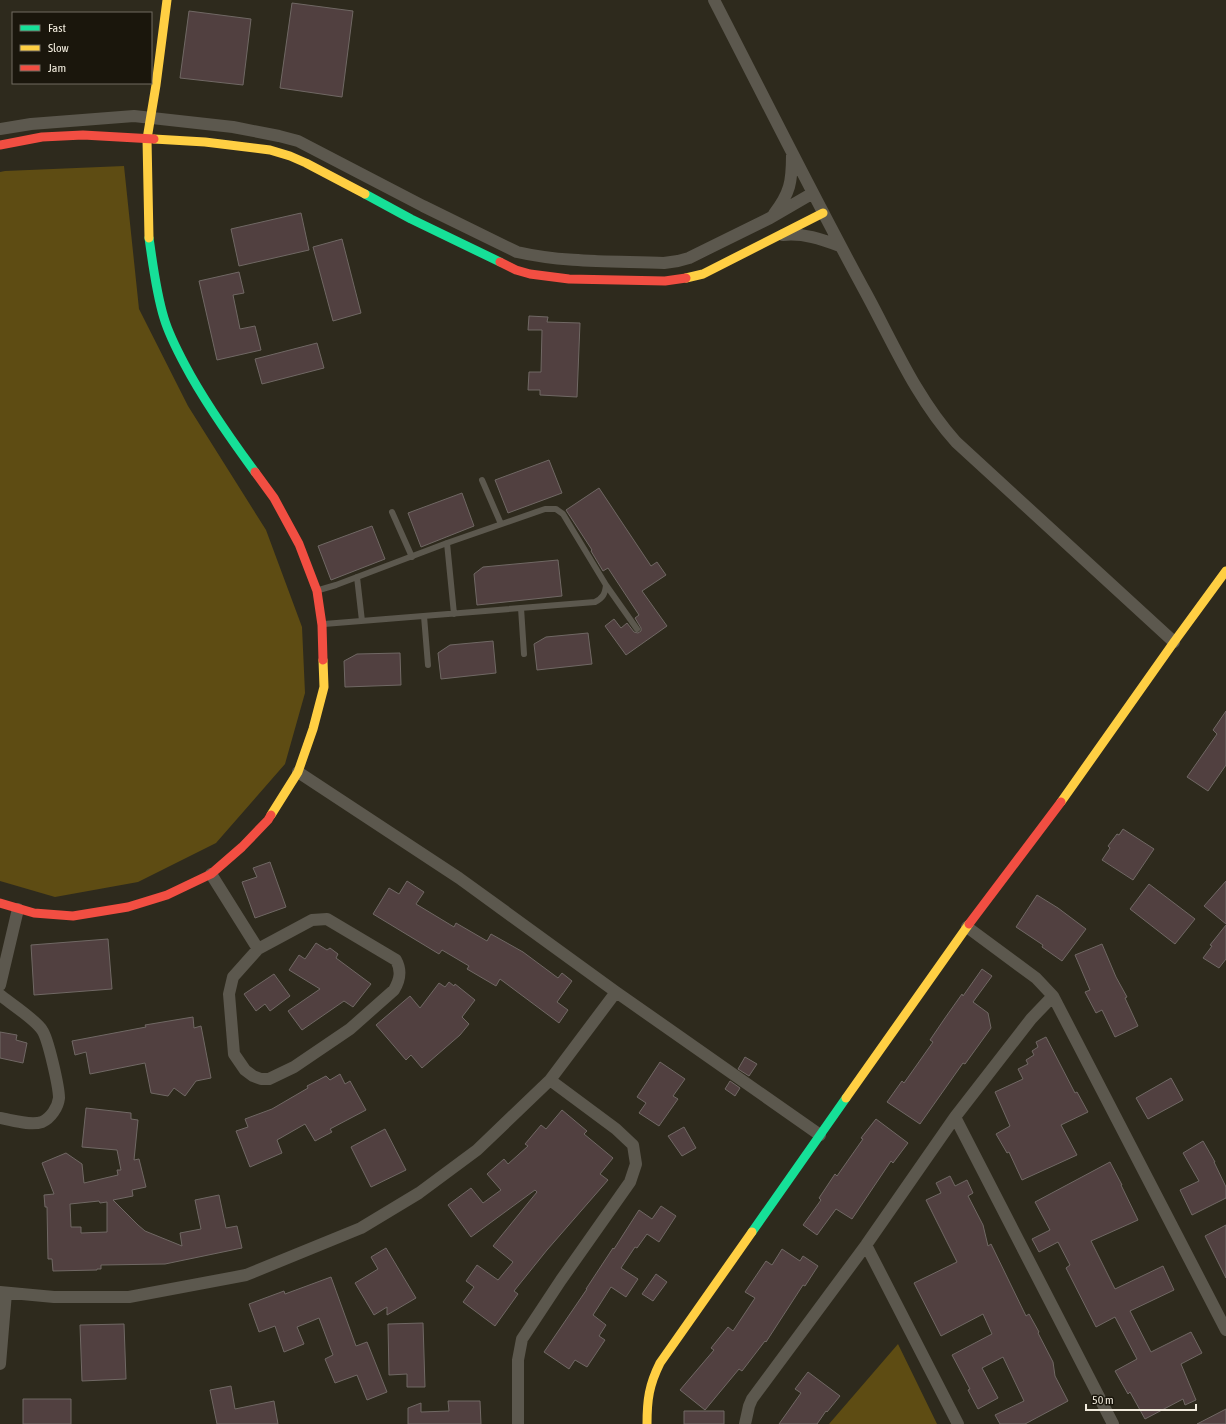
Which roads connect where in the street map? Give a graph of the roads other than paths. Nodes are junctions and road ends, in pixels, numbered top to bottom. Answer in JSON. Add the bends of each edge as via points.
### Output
{"nodes":[{"id":1,"x":167,"y":0,"type":"edge"},
{"id":2,"x":714,"y":0,"type":"edge"},
{"id":3,"x":150,"y":117,"type":"junction"},
{"id":4,"x":0,"y":129,"type":"edge"},
{"id":5,"x":147,"y":139,"type":"junction"},
{"id":6,"x":0,"y":145,"type":"edge"},
{"id":7,"x":792,"y":152,"type":"junction"},
{"id":8,"x":813,"y":193,"type":"junction"},
{"id":9,"x":823,"y":213,"type":"junction"},
{"id":10,"x":770,"y":218,"type":"junction"},
{"id":11,"x":774,"y":237,"type":"junction"},
{"id":12,"x":840,"y":246,"type":"junction"},
{"id":13,"x":482,"y":480,"type":"dead end"},
{"id":14,"x":392,"y":512,"type":"dead end"},
{"id":15,"x":501,"y":524,"type":"junction"},
{"id":16,"x":447,"y":543,"type":"junction"},
{"id":17,"x":412,"y":556,"type":"junction"},
{"id":18,"x":1226,"y":571,"type":"edge"},
{"id":19,"x":357,"y":577,"type":"junction"},
{"id":20,"x":606,"y":585,"type":"junction"},
{"id":21,"x":317,"y":590,"type":"junction"},
{"id":22,"x":521,"y":608,"type":"junction"},
{"id":23,"x":454,"y":614,"type":"junction"},
{"id":24,"x":424,"y":616,"type":"junction"},
{"id":25,"x":362,"y":621,"type":"junction"},
{"id":26,"x":322,"y":624,"type":"junction"},
{"id":27,"x":637,"y":629,"type":"dead end"},
{"id":28,"x":1174,"y":642,"type":"junction"},
{"id":29,"x":524,"y":654,"type":"dead end"},
{"id":30,"x":428,"y":665,"type":"dead end"},
{"id":31,"x":298,"y":772,"type":"junction"},
{"id":32,"x":211,"y":874,"type":"junction"},
{"id":33,"x":0,"y":903,"type":"edge"},
{"id":34,"x":18,"y":909,"type":"junction"},
{"id":35,"x":967,"y":927,"type":"junction"},
{"id":36,"x":258,"y":950,"type":"junction"},
{"id":37,"x":0,"y":985,"type":"edge"},
{"id":38,"x":616,"y":992,"type":"junction"},
{"id":39,"x":0,"y":995,"type":"edge"},
{"id":40,"x":1053,"y":996,"type":"junction"},
{"id":41,"x":550,"y":1080,"type":"junction"},
{"id":42,"x":955,"y":1117,"type":"junction"},
{"id":43,"x":0,"y":1118,"type":"edge"},
{"id":44,"x":820,"y":1135,"type":"junction"},
{"id":45,"x":866,"y":1245,"type":"junction"},
{"id":46,"x":3,"y":1292,"type":"edge"},
{"id":47,"x":1226,"y":1330,"type":"edge"},
{"id":48,"x":0,"y":1364,"type":"edge"},
{"id":49,"x":518,"y":1424,"type":"edge"},
{"id":50,"x":647,"y":1424,"type":"edge"},
{"id":51,"x":745,"y":1424,"type":"edge"},
{"id":52,"x":958,"y":1424,"type":"edge"},
{"id":53,"x":1113,"y":1424,"type":"edge"}],
"edges":[{"from":1,"to":3,"type":"street"},
{"from":2,"to":7,"type":"street"},
{"from":3,"to":4,"type":"street","via":[[126,116]]},
{"from":3,"to":5,"type":"street"},
{"from":3,"to":10,"type":"street","via":[[233,127],[298,141],[517,252],[534,256],[664,263],[678,261]]},
{"from":5,"to":6,"type":"street","via":[[63,135]]},
{"from":5,"to":11,"type":"street","via":[[205,142],[270,150],[290,156],[516,270],[541,276],[569,279],[684,279],[702,274]]},
{"from":5,"to":21,"type":"street","via":[[149,236],[164,319],[195,384],[231,440],[274,498],[296,537]]},
{"from":7,"to":8,"type":"street"},
{"from":7,"to":10,"type":"street","via":[[792,174],[787,194]]},
{"from":8,"to":9,"type":"street"},
{"from":8,"to":10,"type":"street"},
{"from":9,"to":11,"type":"street"},
{"from":9,"to":12,"type":"street"},
{"from":11,"to":12,"type":"street","via":[[802,234]]},
{"from":12,"to":28,"type":"street","via":[[921,395],[941,425],[956,442]]},
{"from":13,"to":15,"type":"lane"},
{"from":14,"to":17,"type":"lane"},
{"from":15,"to":16,"type":"lane"},
{"from":15,"to":20,"type":"lane","via":[[545,509],[556,509],[563,514]]},
{"from":16,"to":17,"type":"lane"},
{"from":16,"to":23,"type":"lane"},
{"from":17,"to":19,"type":"lane"},
{"from":18,"to":28,"type":"street"},
{"from":19,"to":21,"type":"lane"},
{"from":19,"to":25,"type":"lane"},
{"from":20,"to":22,"type":"lane","via":[[606,593],[595,602]]},
{"from":20,"to":27,"type":"lane"},
{"from":21,"to":26,"type":"street"},
{"from":22,"to":23,"type":"lane"},
{"from":22,"to":29,"type":"lane"},
{"from":23,"to":24,"type":"lane"},
{"from":24,"to":25,"type":"lane"},
{"from":24,"to":30,"type":"lane"},
{"from":25,"to":26,"type":"lane"},
{"from":26,"to":31,"type":"street","via":[[324,687]]},
{"from":28,"to":35,"type":"street","via":[[1074,785]]},
{"from":31,"to":32,"type":"street","via":[[268,820]]},
{"from":31,"to":38,"type":"street","via":[[459,878]]},
{"from":32,"to":34,"type":"street","via":[[167,895],[128,907],[73,916]]},
{"from":32,"to":36,"type":"street"},
{"from":33,"to":34,"type":"street"},
{"from":34,"to":37,"type":"street"},
{"from":35,"to":40,"type":"street","via":[[1031,973]]},
{"from":35,"to":44,"type":"street"},
{"from":36,"to":36,"type":"street","via":[[312,920],[327,919],[396,960],[400,974],[398,984],[350,1029],[294,1067],[269,1079],[261,1079],[245,1070],[234,1054],[229,994],[233,977]]},
{"from":38,"to":41,"type":"street"},
{"from":38,"to":44,"type":"street"},
{"from":39,"to":43,"type":"street","via":[[42,1028],[52,1060],[59,1097],[51,1115],[42,1122],[30,1123]]},
{"from":40,"to":42,"type":"street","via":[[1030,1018]]},
{"from":40,"to":47,"type":"street"},
{"from":41,"to":46,"type":"street","via":[[476,1150],[418,1193],[362,1228],[246,1275],[129,1297],[54,1297]]},
{"from":41,"to":49,"type":"street","via":[[622,1135],[633,1146],[636,1164],[630,1182],[522,1339],[518,1360]]},
{"from":42,"to":45,"type":"street"},
{"from":42,"to":53,"type":"street"},
{"from":44,"to":50,"type":"street","via":[[660,1363],[648,1388]]},
{"from":45,"to":51,"type":"street","via":[[752,1399]]},
{"from":45,"to":52,"type":"street"},
{"from":46,"to":48,"type":"street"}]}
